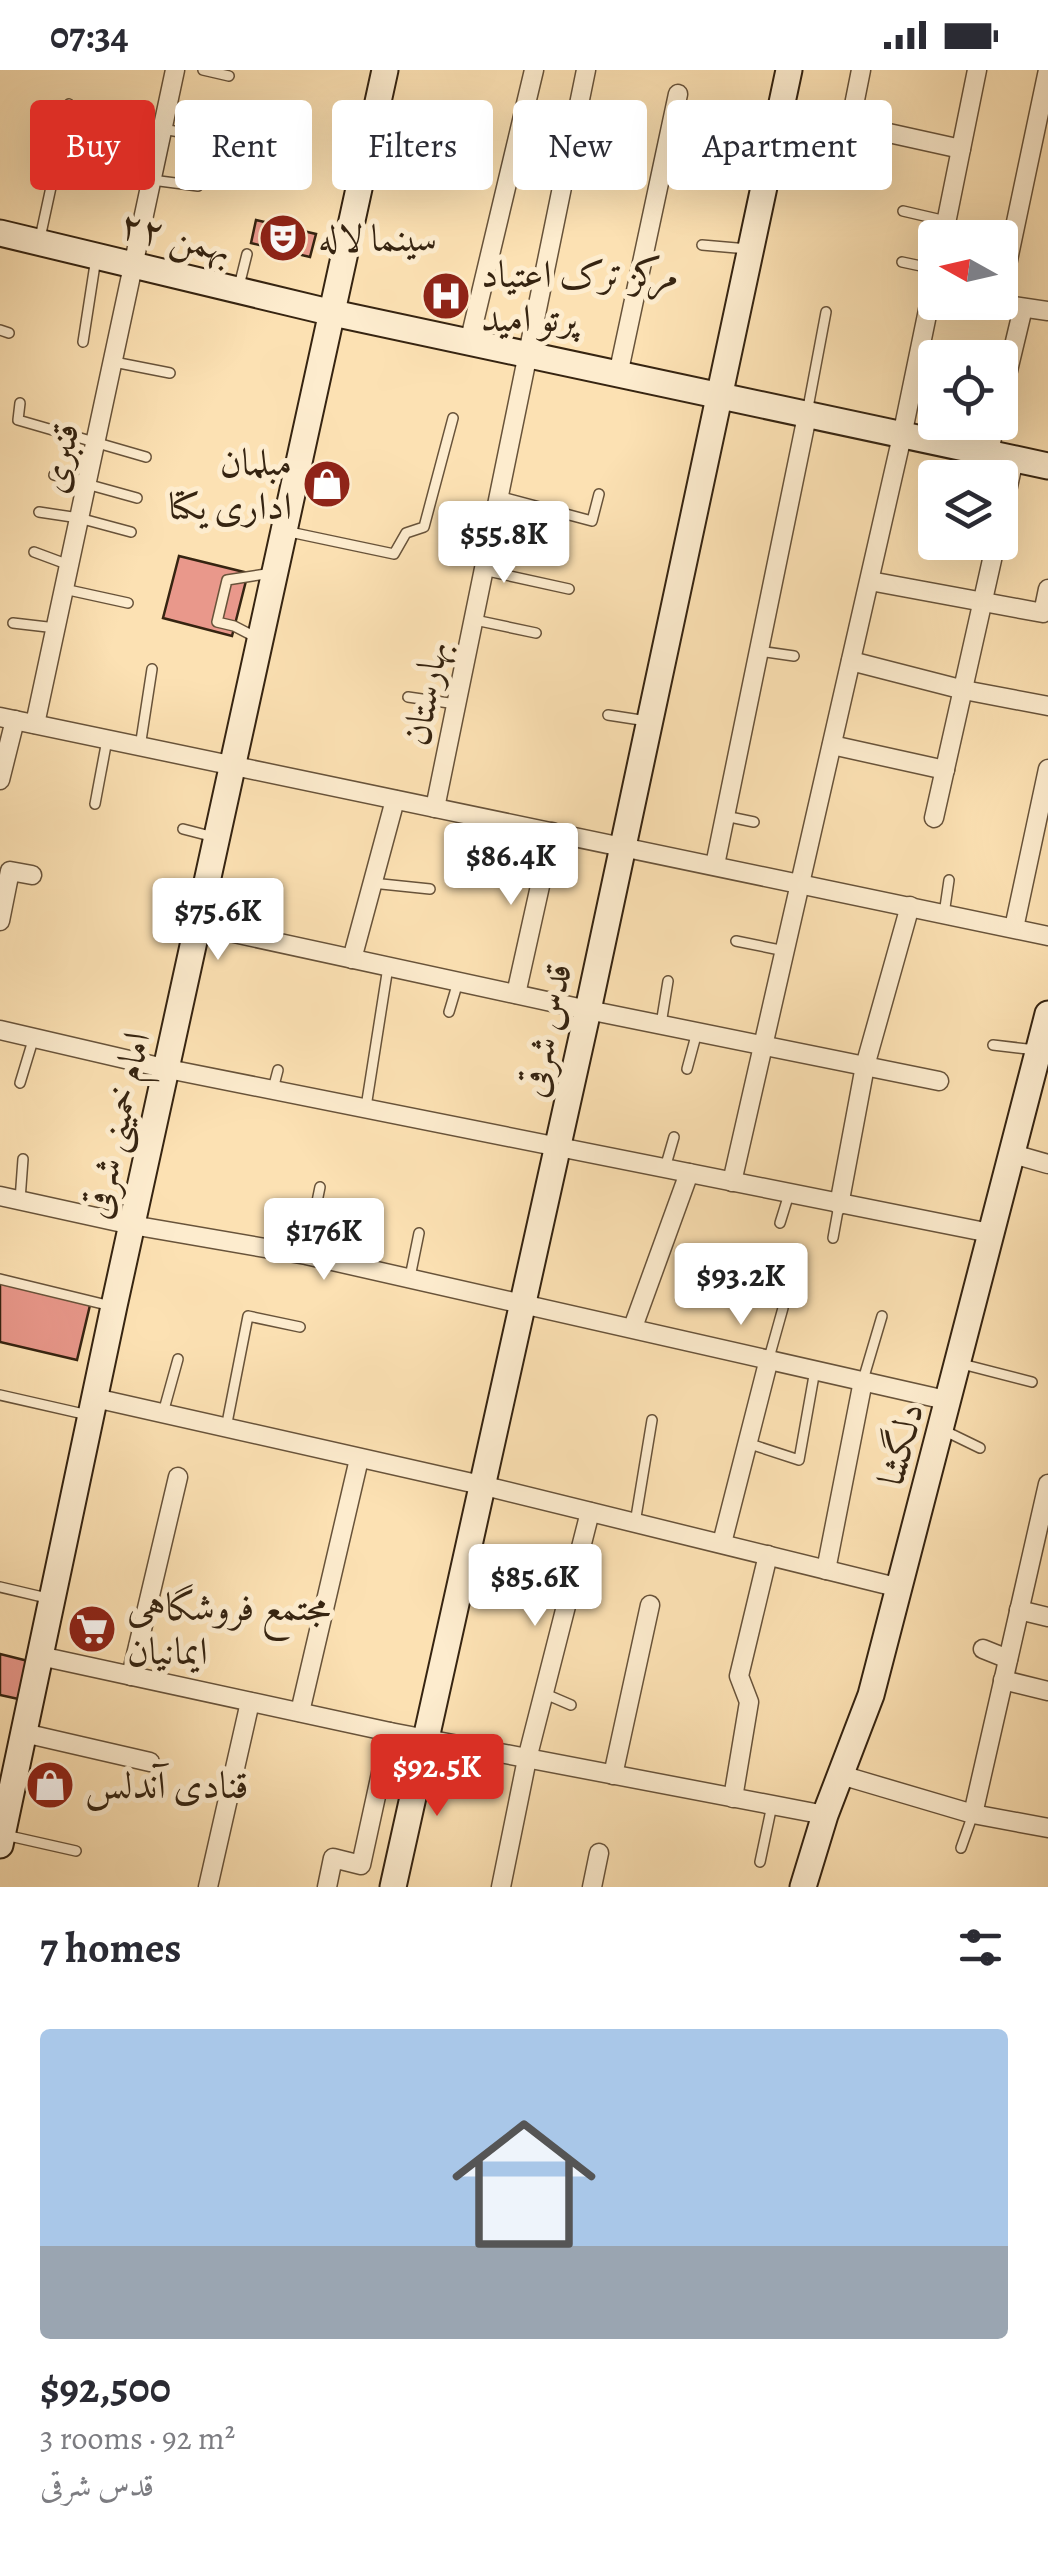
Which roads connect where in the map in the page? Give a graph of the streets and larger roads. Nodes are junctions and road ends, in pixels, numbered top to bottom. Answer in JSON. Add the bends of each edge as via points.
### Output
{"nodes":[{"id":1,"x":175,"y":70,"type":"edge"},
{"id":2,"x":385,"y":70,"type":"edge"},
{"id":3,"x":534,"y":70,"type":"edge"},
{"id":4,"x":586,"y":70,"type":"edge"},
{"id":5,"x":788,"y":70,"type":"edge"},
{"id":6,"x":861,"y":70,"type":"edge"},
{"id":7,"x":977,"y":70,"type":"edge"},
{"id":8,"x":1048,"y":70,"type":"edge"},
{"id":9,"x":678,"y":94,"type":"dead end"},
{"id":10,"x":782,"y":100,"type":"edge"},
{"id":11,"x":855,"y":100,"type":"edge"},
{"id":12,"x":892,"y":134,"type":"edge"},
{"id":13,"x":961,"y":149,"type":"junction"},
{"id":14,"x":763,"y":190,"type":"edge"},
{"id":15,"x":946,"y":220,"type":"edge"},
{"id":16,"x":1014,"y":220,"type":"edge"},
{"id":17,"x":0,"y":233,"type":"edge"},
{"id":18,"x":134,"y":264,"type":"junction"},
{"id":19,"x":1018,"y":307,"type":"edge"},
{"id":20,"x":1023,"y":308,"type":"junction"},
{"id":21,"x":1048,"y":311,"type":"edge"},
{"id":22,"x":334,"y":313,"type":"junction"},
{"id":23,"x":926,"y":320,"type":"edge"},
{"id":24,"x":1015,"y":340,"type":"edge"},
{"id":25,"x":470,"y":343,"type":"junction"},
{"id":26,"x":526,"y":355,"type":"junction"},
{"id":27,"x":618,"y":375,"type":"junction"},
{"id":28,"x":719,"y":397,"type":"junction"},
{"id":29,"x":807,"y":416,"type":"junction"},
{"id":30,"x":902,"y":436,"type":"junction"},
{"id":31,"x":992,"y":440,"type":"edge"},
{"id":32,"x":988,"y":454,"type":"junction"},
{"id":33,"x":1014,"y":459,"type":"joint"},
{"id":34,"x":1048,"y":466,"type":"edge"},
{"id":35,"x":992,"y":560,"type":"edge"},
{"id":36,"x":870,"y":580,"type":"junction"},
{"id":37,"x":1048,"y":589,"type":"edge"},
{"id":38,"x":982,"y":602,"type":"junction"},
{"id":39,"x":851,"y":660,"type":"junction"},
{"id":40,"x":964,"y":690,"type":"junction"},
{"id":41,"x":1048,"y":706,"type":"edge"},
{"id":42,"x":7,"y":718,"type":"edge"},
{"id":43,"x":36,"y":724,"type":"junction"},
{"id":44,"x":832,"y":745,"type":"junction"},
{"id":45,"x":232,"y":768,"type":"junction"},
{"id":46,"x":1048,"y":769,"type":"edge"},
{"id":47,"x":945,"y":770,"type":"junction"},
{"id":48,"x":0,"y":780,"type":"edge"},
{"id":49,"x":394,"y":800,"type":"junction"},
{"id":50,"x":436,"y":808,"type":"junction"},
{"id":51,"x":934,"y":818,"type":"dead end"},
{"id":52,"x":552,"y":832,"type":"junction"},
{"id":53,"x":623,"y":846,"type":"junction"},
{"id":54,"x":715,"y":865,"type":"junction"},
{"id":55,"x":32,"y":875,"type":"dead end"},
{"id":56,"x":801,"y":883,"type":"junction"},
{"id":57,"x":2,"y":898,"type":"edge"},
{"id":58,"x":910,"y":906,"type":"junction"},
{"id":59,"x":0,"y":921,"type":"edge"},
{"id":60,"x":197,"y":926,"type":"junction"},
{"id":61,"x":1014,"y":928,"type":"junction"},
{"id":62,"x":1048,"y":936,"type":"edge"},
{"id":63,"x":352,"y":959,"type":"junction"},
{"id":64,"x":516,"y":994,"type":"junction"},
{"id":65,"x":588,"y":1010,"type":"junction"},
{"id":66,"x":1048,"y":1014,"type":"edge"},
{"id":67,"x":0,"y":1030,"type":"edge"},
{"id":68,"x":762,"y":1045,"type":"junction"},
{"id":69,"x":865,"y":1066,"type":"junction"},
{"id":70,"x":168,"y":1069,"type":"junction"},
{"id":71,"x":939,"y":1081,"type":"dead end"},
{"id":72,"x":558,"y":1146,"type":"junction"},
{"id":73,"x":1013,"y":1154,"type":"junction"},
{"id":74,"x":1048,"y":1164,"type":"edge"},
{"id":75,"x":689,"y":1173,"type":"junction"},
{"id":76,"x":732,"y":1182,"type":"junction"},
{"id":77,"x":0,"y":1196,"type":"edge"},
{"id":78,"x":839,"y":1205,"type":"junction"},
{"id":79,"x":132,"y":1225,"type":"junction"},
{"id":80,"x":990,"y":1233,"type":"junction"},
{"id":81,"x":522,"y":1302,"type":"junction"},
{"id":82,"x":633,"y":1328,"type":"junction"},
{"id":83,"x":769,"y":1359,"type":"junction"},
{"id":84,"x":863,"y":1381,"type":"junction"},
{"id":85,"x":950,"y":1400,"type":"junction"},
{"id":86,"x":93,"y":1406,"type":"junction"},
{"id":87,"x":359,"y":1459,"type":"junction"},
{"id":88,"x":178,"y":1477,"type":"dead end"},
{"id":89,"x":1048,"y":1484,"type":"edge"},
{"id":90,"x":481,"y":1485,"type":"junction"},
{"id":91,"x":590,"y":1512,"type":"junction"},
{"id":92,"x":722,"y":1543,"type":"junction"},
{"id":93,"x":768,"y":1555,"type":"junction"},
{"id":94,"x":826,"y":1570,"type":"junction"},
{"id":95,"x":900,"y":1588,"type":"junction"},
{"id":96,"x":650,"y":1605,"type":"dead end"},
{"id":97,"x":1020,"y":1610,"type":"junction"},
{"id":98,"x":1048,"y":1617,"type":"edge"},
{"id":99,"x":983,"y":1649,"type":"dead end"},
{"id":100,"x":40,"y":1656,"type":"junction"},
{"id":101,"x":1008,"y":1659,"type":"junction"},
{"id":102,"x":131,"y":1676,"type":"junction"},
{"id":103,"x":1004,"y":1680,"type":"junction"},
{"id":104,"x":1048,"y":1691,"type":"edge"},
{"id":105,"x":250,"y":1702,"type":"junction"},
{"id":106,"x":300,"y":1712,"type":"junction"},
{"id":107,"x":390,"y":1732,"type":"junction"},
{"id":108,"x":24,"y":1733,"type":"junction"},
{"id":109,"x":427,"y":1739,"type":"junction"},
{"id":110,"x":527,"y":1758,"type":"junction"},
{"id":111,"x":150,"y":1762,"type":"dead end"},
{"id":112,"x":841,"y":1774,"type":"junction"},
{"id":113,"x":613,"y":1775,"type":"junction"},
{"id":114,"x":733,"y":1798,"type":"junction"},
{"id":115,"x":973,"y":1814,"type":"junction"},
{"id":116,"x":825,"y":1815,"type":"junction"},
{"id":117,"x":1048,"y":1828,"type":"edge"},
{"id":118,"x":1,"y":1839,"type":"edge"},
{"id":119,"x":599,"y":1853,"type":"dead end"},
{"id":120,"x":208,"y":1887,"type":"edge"},
{"id":121,"x":327,"y":1887,"type":"edge"},
{"id":122,"x":393,"y":1887,"type":"edge"},
{"id":123,"x":501,"y":1887,"type":"edge"},
{"id":124,"x":592,"y":1887,"type":"edge"},
{"id":125,"x":803,"y":1887,"type":"edge"}],
"edges":[{"from":1,"to":18,"type":"street","name":"قنبری"},
{"from":2,"to":22,"type":"street","name":"امام خمینی شرقی"},
{"from":3,"to":25,"type":"street"},
{"from":4,"to":26,"type":"street","name":"بهارستان"},
{"from":5,"to":10,"type":"street","name":"قدس شرقی"},
{"from":6,"to":11,"type":"street"},
{"from":7,"to":13,"type":"street"},
{"from":8,"to":16,"type":"street"},
{"from":9,"to":27,"type":"street"},
{"from":12,"to":13,"type":"street"},
{"from":13,"to":15,"type":"street"},
{"from":14,"to":28,"type":"street","name":"قدس شرقی"},
{"from":17,"to":18,"type":"street","name":"۲۲ بهمن"},
{"from":18,"to":22,"type":"street","name":"۲۲ بهمن"},
{"from":18,"to":43,"type":"street","name":"قنبری"},
{"from":19,"to":20,"type":"street"},
{"from":20,"to":21,"type":"street"},
{"from":20,"to":24,"type":"street"},
{"from":22,"to":25,"type":"street","name":"۲۲ بهمن"},
{"from":22,"to":45,"type":"street","name":"امام خمینی شرقی"},
{"from":23,"to":30,"type":"street"},
{"from":25,"to":26,"type":"street","name":"۲۲ بهمن"},
{"from":26,"to":27,"type":"street","name":"۲۲ بهمن"},
{"from":26,"to":50,"type":"street","name":"بهارستان"},
{"from":27,"to":28,"type":"street","name":"۲۲ بهمن"},
{"from":28,"to":29,"type":"street","name":"۲۲ بهمن"},
{"from":28,"to":53,"type":"street","name":"قدس شرقی"},
{"from":29,"to":30,"type":"street","name":"۲۲ بهمن"},
{"from":29,"to":54,"type":"street"},
{"from":30,"to":32,"type":"street","name":"۲۲ بهمن"},
{"from":30,"to":36,"type":"street"},
{"from":31,"to":32,"type":"street"},
{"from":32,"to":33,"type":"street","name":"۲۲ بهمن"},
{"from":33,"to":34,"type":"street","name":"۲۲ بهمن"},
{"from":35,"to":38,"type":"street"},
{"from":36,"to":38,"type":"street"},
{"from":36,"to":39,"type":"street"},
{"from":37,"to":38,"type":"street","via":[[1043,613]]},
{"from":38,"to":40,"type":"street"},
{"from":39,"to":40,"type":"street"},
{"from":39,"to":44,"type":"street"},
{"from":40,"to":41,"type":"street"},
{"from":40,"to":47,"type":"street"},
{"from":42,"to":43,"type":"street"},
{"from":42,"to":48,"type":"street"},
{"from":43,"to":45,"type":"street"},
{"from":44,"to":47,"type":"street"},
{"from":44,"to":56,"type":"street"},
{"from":45,"to":49,"type":"street"},
{"from":45,"to":60,"type":"street","name":"امام خمینی شرقی"},
{"from":46,"to":61,"type":"street"},
{"from":47,"to":51,"type":"street"},
{"from":49,"to":50,"type":"street"},
{"from":49,"to":63,"type":"street"},
{"from":50,"to":52,"type":"street"},
{"from":52,"to":53,"type":"street"},
{"from":52,"to":64,"type":"street"},
{"from":53,"to":54,"type":"street"},
{"from":53,"to":65,"type":"street","name":"قدس شرقی"},
{"from":54,"to":56,"type":"street"},
{"from":55,"to":57,"type":"street","via":[[10,871]]},
{"from":56,"to":58,"type":"street"},
{"from":56,"to":68,"type":"street"},
{"from":57,"to":59,"type":"street"},
{"from":58,"to":61,"type":"street"},
{"from":58,"to":69,"type":"street"},
{"from":60,"to":63,"type":"street"},
{"from":60,"to":70,"type":"street","name":"امام خمینی شرقی"},
{"from":61,"to":62,"type":"street"},
{"from":63,"to":64,"type":"street"},
{"from":64,"to":65,"type":"street"},
{"from":65,"to":68,"type":"street"},
{"from":65,"to":72,"type":"street","name":"قدس شرقی"},
{"from":66,"to":73,"type":"street","name":"دلگشا"},
{"from":67,"to":70,"type":"street"},
{"from":68,"to":69,"type":"street"},
{"from":68,"to":76,"type":"street"},
{"from":69,"to":71,"type":"street"},
{"from":69,"to":78,"type":"street"},
{"from":70,"to":72,"type":"street"},
{"from":70,"to":79,"type":"street","name":"امام خمینی شرقی"},
{"from":72,"to":75,"type":"street"},
{"from":72,"to":81,"type":"street","name":"قدس شرقی"},
{"from":73,"to":74,"type":"street"},
{"from":73,"to":80,"type":"street","name":"دلگشا"},
{"from":75,"to":76,"type":"street"},
{"from":75,"to":82,"type":"street"},
{"from":76,"to":78,"type":"street"},
{"from":77,"to":79,"type":"street"},
{"from":78,"to":80,"type":"street"},
{"from":79,"to":81,"type":"street"},
{"from":79,"to":86,"type":"street","name":"امام خمینی شرقی"},
{"from":80,"to":85,"type":"street","name":"دلگشا"},
{"from":81,"to":82,"type":"street"},
{"from":81,"to":90,"type":"street","name":"قدس شرقی"},
{"from":82,"to":83,"type":"street"},
{"from":83,"to":84,"type":"street"},
{"from":83,"to":92,"type":"street"},
{"from":84,"to":85,"type":"street"},
{"from":84,"to":94,"type":"street"},
{"from":85,"to":95,"type":"street","name":"دلگشا"},
{"from":86,"to":87,"type":"street","via":[[162,1413]]},
{"from":86,"to":100,"type":"street","name":"امام خمینی شرقی"},
{"from":87,"to":90,"type":"street"},
{"from":87,"to":106,"type":"street"},
{"from":88,"to":102,"type":"street"},
{"from":89,"to":97,"type":"street"},
{"from":90,"to":91,"type":"street"},
{"from":90,"to":109,"type":"street","name":"قدس شرقی"},
{"from":91,"to":92,"type":"street"},
{"from":91,"to":110,"type":"street"},
{"from":92,"to":93,"type":"street"},
{"from":93,"to":94,"type":"street"},
{"from":93,"to":114,"type":"street","via":[[739,1676],[748,1702]]},
{"from":94,"to":95,"type":"street"},
{"from":95,"to":112,"type":"street","name":"دلگشا","via":[[872,1695]]},
{"from":96,"to":113,"type":"street"},
{"from":97,"to":98,"type":"street"},
{"from":97,"to":101,"type":"street"},
{"from":99,"to":101,"type":"street"},
{"from":100,"to":102,"type":"street"},
{"from":100,"to":108,"type":"street","name":"امام خمینی شرقی"},
{"from":101,"to":103,"type":"street"},
{"from":102,"to":105,"type":"street"},
{"from":103,"to":104,"type":"street"},
{"from":103,"to":115,"type":"street"},
{"from":105,"to":106,"type":"street"},
{"from":105,"to":120,"type":"street"},
{"from":106,"to":107,"type":"street"},
{"from":107,"to":109,"type":"street"},
{"from":107,"to":121,"type":"street","via":[[361,1865],[333,1858]]},
{"from":108,"to":111,"type":"street"},
{"from":108,"to":118,"type":"street","name":"امام خمینی شرقی"},
{"from":109,"to":110,"type":"street"},
{"from":109,"to":122,"type":"street","name":"قدس شرقی"},
{"from":110,"to":113,"type":"street"},
{"from":110,"to":123,"type":"street"},
{"from":112,"to":115,"type":"street"},
{"from":112,"to":116,"type":"street","name":"دلگشا"},
{"from":113,"to":114,"type":"street"},
{"from":114,"to":116,"type":"street"},
{"from":115,"to":117,"type":"street"},
{"from":116,"to":125,"type":"street","name":"دلگشا"},
{"from":119,"to":124,"type":"street"}]}
